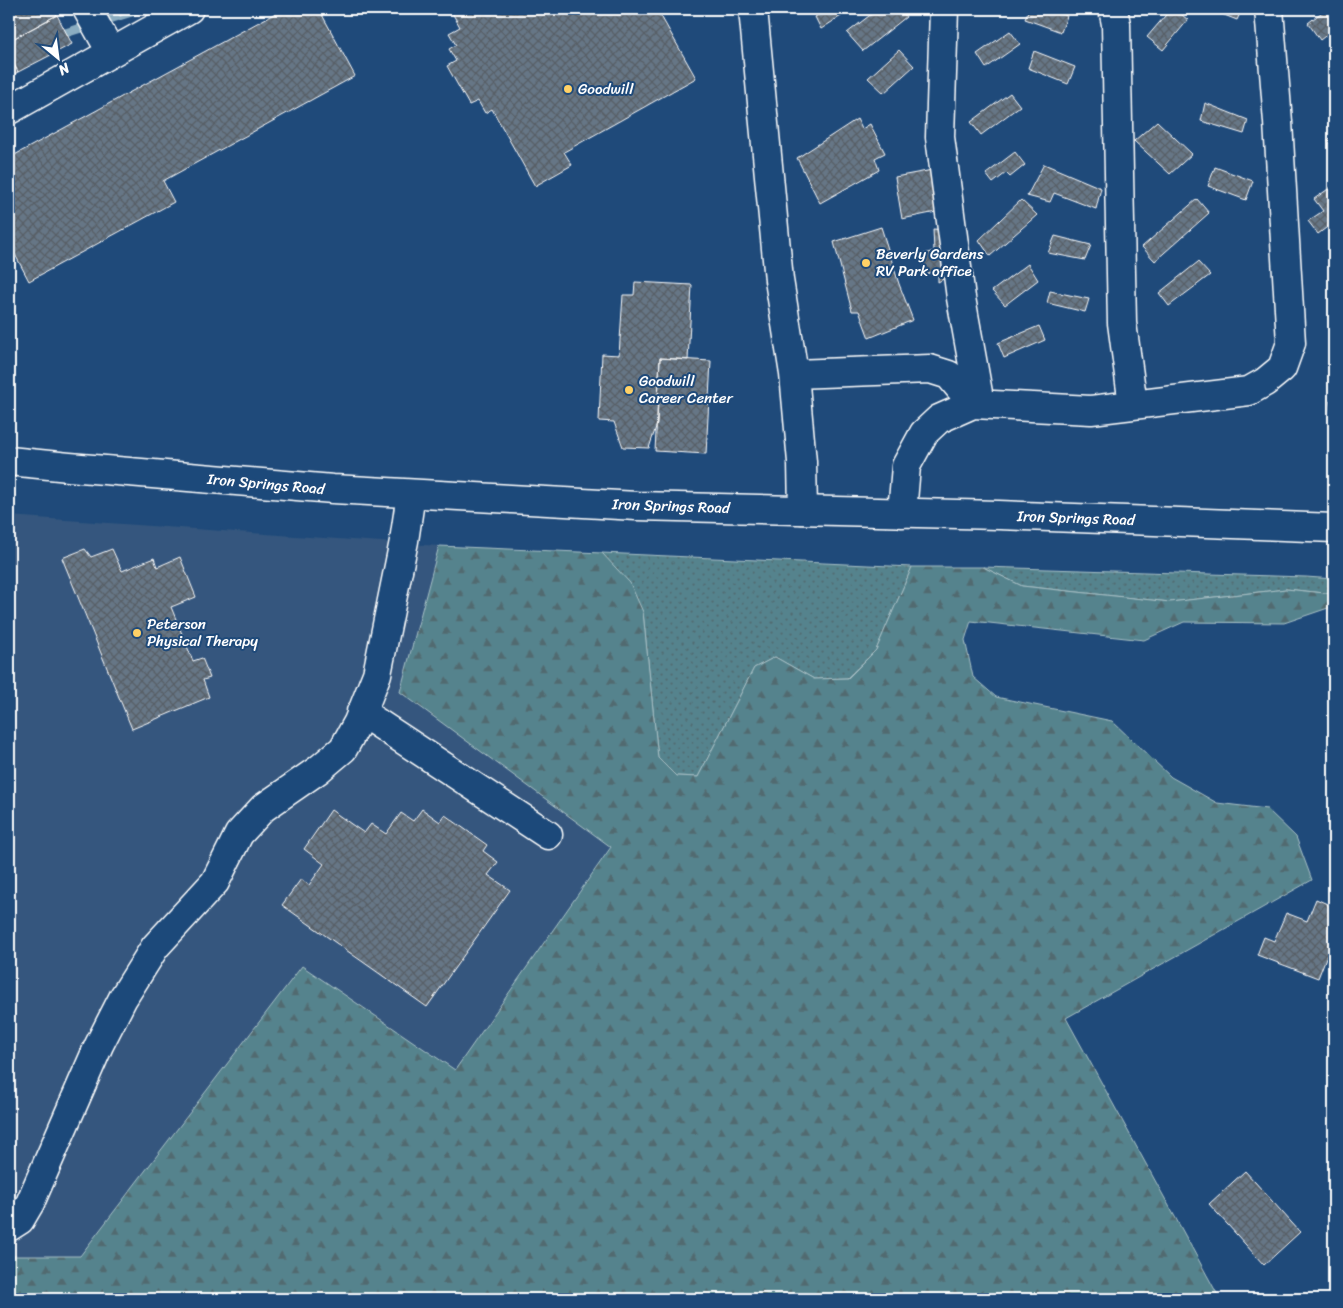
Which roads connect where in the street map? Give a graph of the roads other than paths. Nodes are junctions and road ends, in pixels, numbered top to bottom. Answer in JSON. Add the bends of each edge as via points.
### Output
{"nodes":[{"id":1,"x":86,"y":9,"type":"edge"},
{"id":2,"x":189,"y":9,"type":"edge"},
{"id":3,"x":753,"y":9,"type":"edge"},
{"id":4,"x":944,"y":9,"type":"edge"},
{"id":5,"x":1113,"y":9,"type":"edge"},
{"id":6,"x":1269,"y":9,"type":"edge"},
{"id":7,"x":111,"y":52,"type":"junction"},
{"id":8,"x":9,"y":110,"type":"edge"},
{"id":9,"x":794,"y":374,"type":"junction"},
{"id":10,"x":977,"y":404,"type":"junction"},
{"id":11,"x":1133,"y":405,"type":"junction"},
{"id":12,"x":9,"y":460,"type":"edge"},
{"id":13,"x":411,"y":494,"type":"junction"},
{"id":14,"x":803,"y":510,"type":"junction"},
{"id":15,"x":902,"y":513,"type":"junction"},
{"id":16,"x":1334,"y":528,"type":"edge"},
{"id":17,"x":361,"y":712,"type":"junction"},
{"id":18,"x":548,"y":835,"type":"dead end"},
{"id":19,"x":9,"y":1227,"type":"edge"}],
"edges":[{"from":1,"to":7,"type":"main road"},
{"from":2,"to":7,"type":"main road"},
{"from":3,"to":9,"type":"main road","via":[[779,280]]},
{"from":4,"to":10,"type":"main road","via":[[940,137]]},
{"from":5,"to":11,"type":"main road","via":[[1116,24],[1122,323]]},
{"from":6,"to":11,"type":"main road","via":[[1291,343],[1282,368],[1249,391]]},
{"from":7,"to":8,"type":"main road"},
{"from":9,"to":10,"type":"main road","via":[[930,369],[949,375]]},
{"from":9,"to":14,"type":"main road"},
{"from":10,"to":11,"type":"main road","via":[[1091,410]]},
{"from":10,"to":15,"type":"main road","via":[[939,419],[924,433],[906,466]]},
{"from":12,"to":13,"type":"main road","name":"Iron Springs Road"},
{"from":13,"to":14,"type":"main road","name":"Iron Springs Road","via":[[637,506]]},
{"from":13,"to":17,"type":"main road","via":[[377,674]]},
{"from":14,"to":15,"type":"main road","name":"Iron Springs Road"},
{"from":15,"to":16,"type":"main road","name":"Iron Springs Road"},
{"from":17,"to":18,"type":"main road"},
{"from":17,"to":19,"type":"main road","via":[[343,749],[263,808],[240,834],[215,882],[155,947],[99,1044],[30,1203],[20,1220]]}]}
